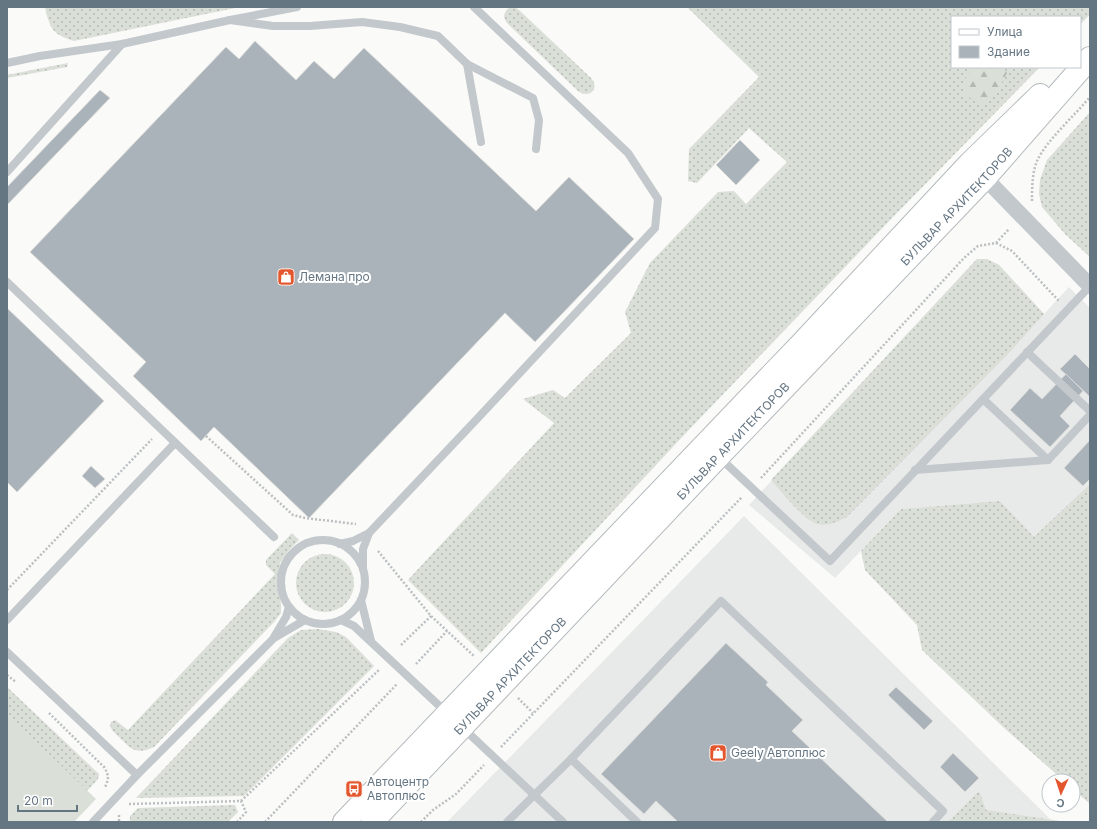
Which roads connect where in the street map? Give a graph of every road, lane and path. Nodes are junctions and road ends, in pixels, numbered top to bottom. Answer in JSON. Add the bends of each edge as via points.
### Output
{"nodes":[{"id":1,"x":297,"y":7,"type":"edge"},
{"id":2,"x":474,"y":7,"type":"edge"},
{"id":3,"x":230,"y":20,"type":"junction"},
{"id":4,"x":122,"y":44,"type":"junction"},
{"id":5,"x":1090,"y":46,"type":"edge"},
{"id":6,"x":1081,"y":54,"type":"edge"},
{"id":7,"x":1090,"y":58,"type":"edge"},
{"id":8,"x":7,"y":63,"type":"edge"},
{"id":9,"x":467,"y":64,"type":"junction"},
{"id":10,"x":1081,"y":67,"type":"edge"},
{"id":11,"x":1067,"y":68,"type":"edge"},
{"id":12,"x":1080,"y":68,"type":"edge"},
{"id":13,"x":1090,"y":98,"type":"edge"},
{"id":14,"x":481,"y":142,"type":"dead end"},
{"id":15,"x":536,"y":149,"type":"dead end"},
{"id":16,"x":977,"y":170,"type":"junction"},
{"id":17,"x":7,"y":172,"type":"edge"},
{"id":18,"x":1032,"y":204,"type":"dead end"},
{"id":19,"x":7,"y":282,"type":"edge"},
{"id":20,"x":1090,"y":286,"type":"edge"},
{"id":21,"x":1067,"y":310,"type":"junction"},
{"id":22,"x":1027,"y":352,"type":"junction"},
{"id":23,"x":983,"y":399,"type":"junction"},
{"id":24,"x":1090,"y":411,"type":"edge"},
{"id":25,"x":1090,"y":415,"type":"edge"},
{"id":26,"x":161,"y":430,"type":"junction"},
{"id":27,"x":206,"y":436,"type":"dead end"},
{"id":28,"x":175,"y":443,"type":"junction"},
{"id":29,"x":719,"y":456,"type":"junction"},
{"id":30,"x":1048,"y":460,"type":"junction"},
{"id":31,"x":915,"y":470,"type":"junction"},
{"id":32,"x":752,"y":487,"type":"junction"},
{"id":33,"x":369,"y":533,"type":"junction"},
{"id":34,"x":274,"y":537,"type":"dead end"},
{"id":35,"x":340,"y":544,"type":"junction"},
{"id":36,"x":362,"y":567,"type":"junction"},
{"id":37,"x":7,"y":590,"type":"edge"},
{"id":38,"x":361,"y":600,"type":"junction"},
{"id":39,"x":289,"y":606,"type":"junction"},
{"id":40,"x":7,"y":620,"type":"edge"},
{"id":41,"x":305,"y":620,"type":"junction"},
{"id":42,"x":341,"y":620,"type":"junction"},
{"id":43,"x":274,"y":638,"type":"junction"},
{"id":44,"x":371,"y":641,"type":"junction"},
{"id":45,"x":401,"y":645,"type":"dead end"},
{"id":46,"x":7,"y":652,"type":"edge"},
{"id":47,"x":380,"y":669,"type":"dead end"},
{"id":48,"x":7,"y":675,"type":"edge"},
{"id":49,"x":21,"y":686,"type":"dead end"},
{"id":50,"x":371,"y":711,"type":"dead end"},
{"id":51,"x":49,"y":713,"type":"dead end"},
{"id":52,"x":533,"y":713,"type":"dead end"},
{"id":53,"x":455,"y":721,"type":"junction"},
{"id":54,"x":571,"y":759,"type":"junction"},
{"id":55,"x":137,"y":775,"type":"junction"},
{"id":56,"x":102,"y":790,"type":"dead end"},
{"id":57,"x":456,"y":794,"type":"dead end"},
{"id":58,"x":534,"y":795,"type":"junction"},
{"id":59,"x":241,"y":802,"type":"junction"},
{"id":60,"x":125,"y":808,"type":"dead end"},
{"id":61,"x":121,"y":812,"type":"dead end"},
{"id":62,"x":93,"y":822,"type":"edge"},
{"id":63,"x":119,"y":822,"type":"edge"},
{"id":64,"x":237,"y":822,"type":"edge"},
{"id":65,"x":265,"y":822,"type":"edge"},
{"id":66,"x":344,"y":822,"type":"edge"},
{"id":67,"x":372,"y":822,"type":"edge"},
{"id":68,"x":421,"y":822,"type":"edge"},
{"id":69,"x":508,"y":822,"type":"edge"},
{"id":70,"x":562,"y":822,"type":"edge"},
{"id":71,"x":638,"y":822,"type":"edge"},
{"id":72,"x":933,"y":822,"type":"edge"}],
"edges":[{"from":1,"to":3,"type":"lane"},
{"from":2,"to":33,"type":"lane","via":[[628,153],[658,199],[655,228]]},
{"from":3,"to":4,"type":"lane"},
{"from":3,"to":9,"type":"lane","via":[[273,26],[362,22],[400,28],[438,36]]},
{"from":4,"to":8,"type":"lane"},
{"from":4,"to":17,"type":"lane"},
{"from":5,"to":6,"type":"main road"},
{"from":7,"to":10,"type":"main road","name":"БУЛЬВАР АРХИТЕКТОРОВ"},
{"from":9,"to":14,"type":"lane"},
{"from":9,"to":15,"type":"lane","via":[[533,98],[539,120]]},
{"from":11,"to":16,"type":"main road","name":"БУЛЬВАР АРХИТЕКТОРОВ"},
{"from":12,"to":16,"type":"main road","name":"БУЛЬВАР АРХИТЕКТОРОВ"},
{"from":13,"to":18,"type":"path","via":[[1045,148],[1036,162]]},
{"from":16,"to":20,"type":"street"},
{"from":16,"to":29,"type":"main road","name":"БУЛЬВАР АРХИТЕКТОРОВ"},
{"from":16,"to":53,"type":"main road","name":"БУЛЬВАР АРХИТЕКТОРОВ","via":[[801,344]]},
{"from":19,"to":26,"type":"lane"},
{"from":20,"to":21,"type":"lane"},
{"from":21,"to":22,"type":"lane"},
{"from":21,"to":32,"type":"path","via":[[1012,251],[996,243],[978,246],[964,258]]},
{"from":22,"to":23,"type":"lane"},
{"from":22,"to":24,"type":"lane"},
{"from":23,"to":30,"type":"lane"},
{"from":23,"to":31,"type":"lane"},
{"from":25,"to":30,"type":"lane"},
{"from":26,"to":28,"type":"lane"},
{"from":26,"to":37,"type":"path"},
{"from":27,"to":33,"type":"path","via":[[293,515],[363,524]]},
{"from":28,"to":34,"type":"lane"},
{"from":28,"to":40,"type":"lane"},
{"from":29,"to":32,"type":"lane"},
{"from":29,"to":53,"type":"main road","name":"БУЛЬВАР АРХИТЕКТОРОВ"},
{"from":30,"to":31,"type":"lane"},
{"from":31,"to":32,"type":"lane","via":[[830,561]]},
{"from":32,"to":52,"type":"path"},
{"from":33,"to":35,"type":"lane"},
{"from":33,"to":36,"type":"lane","via":[[362,549]]},
{"from":33,"to":45,"type":"path","via":[[375,546],[431,616]]},
{"from":35,"to":36,"type":"lane","via":[[354,553]]},
{"from":35,"to":39,"type":"lane","via":[[327,540],[314,541],[301,547],[291,556],[284,567],[281,581],[283,594]]},
{"from":36,"to":38,"type":"lane","via":[[365,584]]},
{"from":38,"to":42,"type":"lane","via":[[353,612]]},
{"from":38,"to":44,"type":"lane"},
{"from":39,"to":41,"type":"lane"},
{"from":39,"to":43,"type":"lane"},
{"from":41,"to":42,"type":"lane","via":[[317,624]]},
{"from":41,"to":43,"type":"lane"},
{"from":42,"to":44,"type":"lane","via":[[354,626]]},
{"from":43,"to":55,"type":"lane"},
{"from":44,"to":53,"type":"lane"},
{"from":46,"to":55,"type":"lane"},
{"from":47,"to":59,"type":"path"},
{"from":48,"to":49,"type":"path"},
{"from":50,"to":65,"type":"path"},
{"from":51,"to":56,"type":"path","via":[[104,767],[108,779]]},
{"from":53,"to":58,"type":"lane"},
{"from":53,"to":66,"type":"main road","name":"БУЛЬВАР АРХИТЕКТОРОВ"},
{"from":53,"to":67,"type":"main road","name":"БУЛЬВАР АРХИТЕКТОРОВ"},
{"from":54,"to":58,"type":"lane"},
{"from":54,"to":71,"type":"lane"},
{"from":54,"to":72,"type":"lane","via":[[721,601],[943,811]]},
{"from":55,"to":62,"type":"lane"},
{"from":57,"to":68,"type":"path"},
{"from":58,"to":69,"type":"lane"},
{"from":58,"to":70,"type":"lane"},
{"from":59,"to":60,"type":"path","via":[[128,804]]},
{"from":59,"to":64,"type":"path","via":[[246,812]]},
{"from":61,"to":63,"type":"path","via":[[118,815]]}]}
